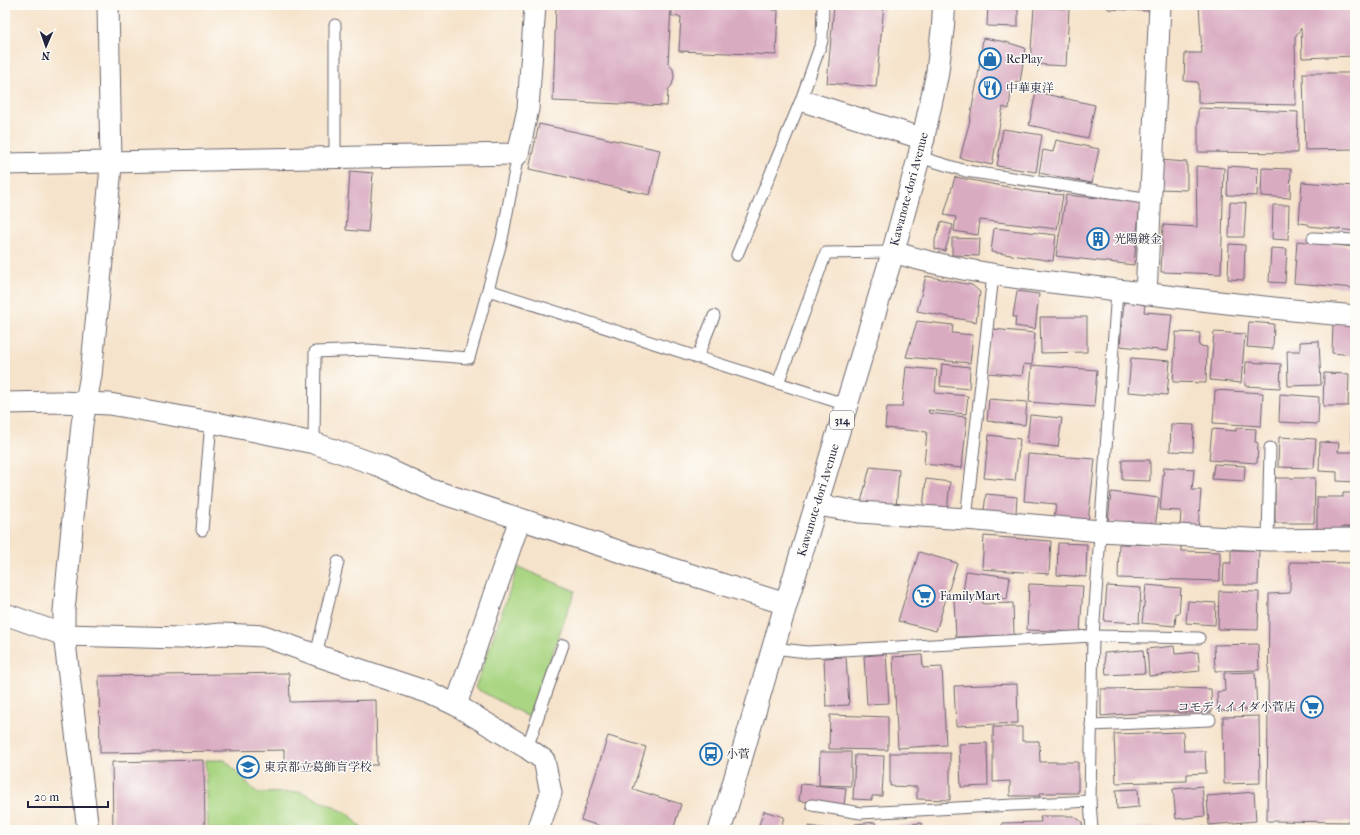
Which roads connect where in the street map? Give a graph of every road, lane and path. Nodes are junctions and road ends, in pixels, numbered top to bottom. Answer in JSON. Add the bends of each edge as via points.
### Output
{"nodes":[{"id":1,"x":108,"y":5,"type":"edge"},
{"id":2,"x":535,"y":5,"type":"edge"},
{"id":3,"x":823,"y":5,"type":"edge"},
{"id":4,"x":944,"y":5,"type":"edge"},
{"id":5,"x":1160,"y":5,"type":"edge"},
{"id":6,"x":335,"y":24,"type":"dead end"},
{"id":7,"x":803,"y":101,"type":"junction"},
{"id":8,"x":921,"y":148,"type":"junction"},
{"id":9,"x":518,"y":154,"type":"junction"},
{"id":10,"x":335,"y":158,"type":"junction"},
{"id":11,"x":111,"y":162,"type":"junction"},
{"id":12,"x":5,"y":164,"type":"edge"},
{"id":13,"x":1151,"y":199,"type":"junction"},
{"id":14,"x":1313,"y":238,"type":"dead end"},
{"id":15,"x":1355,"y":240,"type":"edge"},
{"id":16,"x":892,"y":252,"type":"junction"},
{"id":17,"x":737,"y":255,"type":"dead end"},
{"id":18,"x":993,"y":275,"type":"junction"},
{"id":19,"x":488,"y":290,"type":"junction"},
{"id":20,"x":1117,"y":290,"type":"junction"},
{"id":21,"x":1146,"y":294,"type":"junction"},
{"id":22,"x":714,"y":316,"type":"dead end"},
{"id":23,"x":1355,"y":316,"type":"edge"},
{"id":24,"x":697,"y":358,"type":"junction"},
{"id":25,"x":778,"y":384,"type":"junction"},
{"id":26,"x":86,"y":402,"type":"junction"},
{"id":27,"x":5,"y":403,"type":"edge"},
{"id":28,"x":847,"y":405,"type":"junction"},
{"id":29,"x":211,"y":422,"type":"junction"},
{"id":30,"x":314,"y":443,"type":"junction"},
{"id":31,"x":1270,"y":448,"type":"dead end"},
{"id":32,"x":817,"y":505,"type":"junction"},
{"id":33,"x":520,"y":519,"type":"junction"},
{"id":34,"x":966,"y":519,"type":"junction"},
{"id":35,"x":202,"y":530,"type":"dead end"},
{"id":36,"x":1100,"y":531,"type":"junction"},
{"id":37,"x":1355,"y":539,"type":"edge"},
{"id":38,"x":1268,"y":540,"type":"junction"},
{"id":39,"x":338,"y":562,"type":"dead end"},
{"id":40,"x":786,"y":604,"type":"junction"},
{"id":41,"x":5,"y":614,"type":"edge"},
{"id":42,"x":64,"y":635,"type":"junction"},
{"id":43,"x":1093,"y":636,"type":"junction"},
{"id":44,"x":1199,"y":638,"type":"dead end"},
{"id":45,"x":563,"y":645,"type":"dead end"},
{"id":46,"x":773,"y":648,"type":"junction"},
{"id":47,"x":316,"y":655,"type":"junction"},
{"id":48,"x":456,"y":706,"type":"junction"},
{"id":49,"x":1210,"y":720,"type":"dead end"},
{"id":50,"x":1091,"y":725,"type":"junction"},
{"id":51,"x":527,"y":748,"type":"junction"},
{"id":52,"x":1090,"y":801,"type":"junction"},
{"id":53,"x":812,"y":805,"type":"dead end"},
{"id":54,"x":88,"y":830,"type":"edge"},
{"id":55,"x":538,"y":830,"type":"edge"},
{"id":56,"x":720,"y":830,"type":"edge"},
{"id":57,"x":1092,"y":830,"type":"edge"}],
"edges":[{"from":1,"to":11,"type":"street"},
{"from":2,"to":9,"type":"street","via":[[528,109]]},
{"from":3,"to":7,"type":"lane","via":[[822,41]]},
{"from":4,"to":8,"type":"main road","name":"Kawanote-dori Avenue","number":"314","via":[[937,75]]},
{"from":5,"to":13,"type":"street"},
{"from":6,"to":10,"type":"lane"},
{"from":7,"to":8,"type":"street"},
{"from":7,"to":17,"type":"lane"},
{"from":8,"to":13,"type":"lane","via":[[966,171]]},
{"from":8,"to":16,"type":"main road","name":"Kawanote-dori Avenue","number":"314"},
{"from":9,"to":10,"type":"street"},
{"from":9,"to":19,"type":"lane","via":[[502,239]]},
{"from":10,"to":11,"type":"street"},
{"from":11,"to":12,"type":"street"},
{"from":11,"to":26,"type":"street","via":[[91,376]]},
{"from":13,"to":21,"type":"street"},
{"from":14,"to":15,"type":"lane"},
{"from":16,"to":18,"type":"street"},
{"from":16,"to":25,"type":"lane","via":[[826,253]]},
{"from":16,"to":28,"type":"main road","name":"Kawanote-dori Avenue","number":"314"},
{"from":18,"to":20,"type":"street"},
{"from":18,"to":34,"type":"lane"},
{"from":19,"to":24,"type":"lane"},
{"from":19,"to":30,"type":"lane","via":[[469,358],[367,350],[315,352]]},
{"from":20,"to":21,"type":"street"},
{"from":20,"to":36,"type":"lane"},
{"from":21,"to":23,"type":"street"},
{"from":22,"to":24,"type":"lane"},
{"from":24,"to":25,"type":"lane"},
{"from":25,"to":28,"type":"lane"},
{"from":26,"to":27,"type":"street"},
{"from":26,"to":29,"type":"street"},
{"from":26,"to":42,"type":"street","via":[[64,603]]},
{"from":28,"to":32,"type":"main road","name":"Kawanote-dori Avenue","number":"314"},
{"from":29,"to":30,"type":"street"},
{"from":29,"to":35,"type":"lane"},
{"from":30,"to":33,"type":"street","via":[[380,466],[432,490]]},
{"from":31,"to":38,"type":"lane"},
{"from":32,"to":34,"type":"street","via":[[859,512]]},
{"from":32,"to":40,"type":"main road","name":"Kawanote-dori Avenue","number":"314"},
{"from":33,"to":40,"type":"street"},
{"from":33,"to":48,"type":"street"},
{"from":34,"to":36,"type":"street"},
{"from":36,"to":38,"type":"street"},
{"from":36,"to":43,"type":"lane"},
{"from":37,"to":38,"type":"street"},
{"from":39,"to":47,"type":"lane"},
{"from":40,"to":46,"type":"main road","name":"Kawanote-dori Avenue","number":"314"},
{"from":41,"to":42,"type":"street"},
{"from":42,"to":47,"type":"street","via":[[181,638],[221,634],[264,636]]},
{"from":42,"to":54,"type":"street"},
{"from":43,"to":44,"type":"lane"},
{"from":43,"to":46,"type":"lane","via":[[808,652]]},
{"from":43,"to":50,"type":"lane"},
{"from":45,"to":51,"type":"lane"},
{"from":46,"to":56,"type":"main road","name":"Kawanote-dori Avenue","number":"314"},
{"from":47,"to":48,"type":"street","via":[[430,693]]},
{"from":48,"to":51,"type":"street"},
{"from":49,"to":50,"type":"lane"},
{"from":50,"to":52,"type":"lane"},
{"from":51,"to":55,"type":"street","via":[[544,760],[551,793]]},
{"from":52,"to":53,"type":"lane","via":[[861,813]]},
{"from":52,"to":57,"type":"lane"}]}
